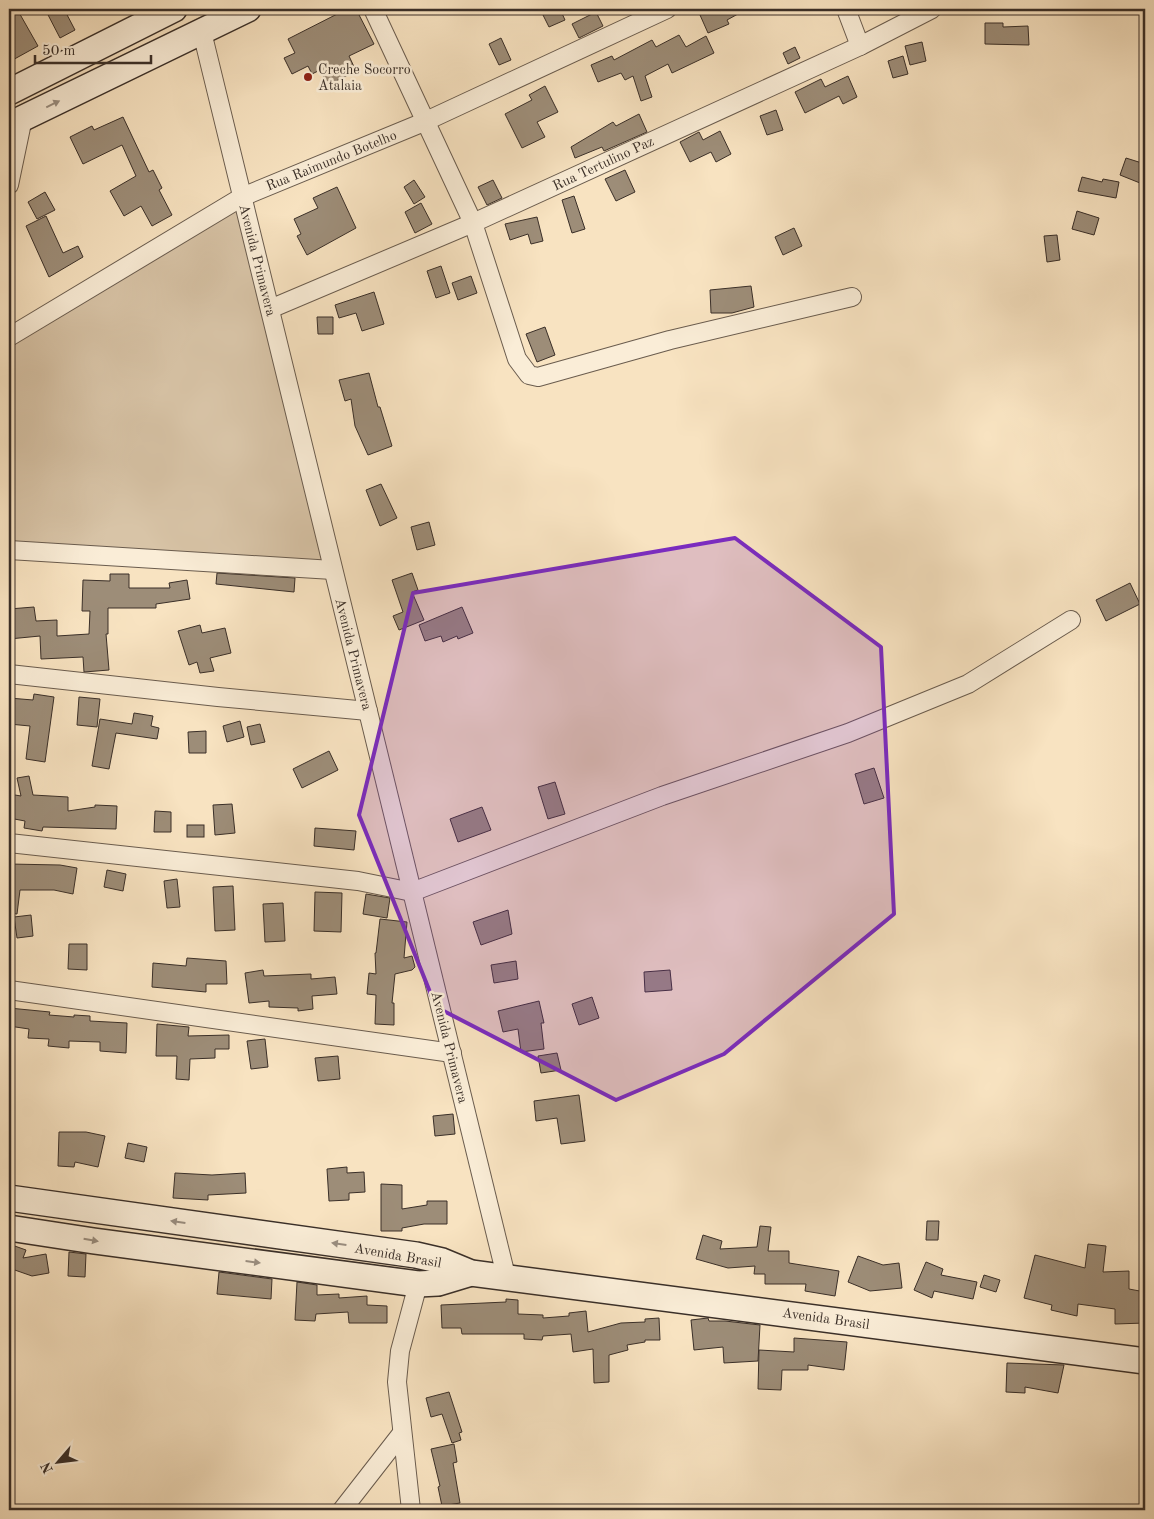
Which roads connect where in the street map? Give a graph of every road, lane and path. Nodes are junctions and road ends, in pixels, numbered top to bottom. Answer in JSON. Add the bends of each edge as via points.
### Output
{"nodes":[{"id":1,"x":174,"y":9,"type":"edge"},
{"id":2,"x":248,"y":9,"type":"edge"},
{"id":3,"x":373,"y":9,"type":"edge"},
{"id":4,"x":667,"y":9,"type":"edge"},
{"id":5,"x":846,"y":9,"type":"edge"},
{"id":6,"x":932,"y":9,"type":"edge"},
{"id":7,"x":202,"y":32,"type":"junction"},
{"id":8,"x":860,"y":46,"type":"junction"},
{"id":9,"x":9,"y":92,"type":"edge"},
{"id":10,"x":16,"y":122,"type":"edge"},
{"id":11,"x":424,"y":122,"type":"junction"},
{"id":12,"x":9,"y":185,"type":"edge"},
{"id":13,"x":242,"y":197,"type":"junction"},
{"id":14,"x":473,"y":223,"type":"junction"},
{"id":15,"x":852,"y":297,"type":"dead end"},
{"id":16,"x":270,"y":309,"type":"junction"},
{"id":17,"x":9,"y":337,"type":"edge"},
{"id":18,"x":9,"y":550,"type":"edge"},
{"id":19,"x":334,"y":570,"type":"junction"},
{"id":20,"x":1071,"y":620,"type":"dead end"},
{"id":21,"x":9,"y":674,"type":"edge"},
{"id":22,"x":368,"y":710,"type":"junction"},
{"id":23,"x":9,"y":843,"type":"edge"},
{"id":24,"x":412,"y":892,"type":"junction"},
{"id":25,"x":9,"y":990,"type":"edge"},
{"id":26,"x":452,"y":1053,"type":"junction"},
{"id":27,"x":9,"y":1198,"type":"edge"},
{"id":28,"x":70,"y":1207,"type":"junction"},
{"id":29,"x":9,"y":1228,"type":"edge"},
{"id":30,"x":66,"y":1235,"type":"junction"},
{"id":31,"x":471,"y":1273,"type":"junction"},
{"id":32,"x":506,"y":1276,"type":"junction"},
{"id":33,"x":418,"y":1284,"type":"junction"},
{"id":34,"x":1145,"y":1361,"type":"edge"},
{"id":35,"x":402,"y":1433,"type":"junction"},
{"id":36,"x":342,"y":1510,"type":"edge"},
{"id":37,"x":411,"y":1510,"type":"edge"}],
"edges":[{"from":1,"to":9,"type":"street"},
{"from":2,"to":7,"type":"street"},
{"from":3,"to":11,"type":"street"},
{"from":4,"to":11,"type":"street","name":"Rua Raimundo Botelho"},
{"from":5,"to":8,"type":"street"},
{"from":6,"to":8,"type":"street","name":"Rua Tertulino Paz"},
{"from":10,"to":7,"type":"street","one_way":true},
{"from":7,"to":13,"type":"street","name":"Avenida Primavera"},
{"from":8,"to":14,"type":"street","name":"Rua Tertulino Paz"},
{"from":10,"to":12,"type":"street"},
{"from":11,"to":13,"type":"street","name":"Rua Raimundo Botelho"},
{"from":11,"to":14,"type":"street"},
{"from":13,"to":16,"type":"street","name":"Avenida Primavera"},
{"from":13,"to":17,"type":"street","name":"Rua Raimundo Botelho"},
{"from":14,"to":15,"type":"street","via":[[517,359],[529,375],[538,377],[670,340]]},
{"from":14,"to":16,"type":"street","name":"Rua Tertulino Paz"},
{"from":16,"to":19,"type":"street","name":"Avenida Primavera"},
{"from":18,"to":19,"type":"street"},
{"from":19,"to":22,"type":"street","name":"Avenida Primavera"},
{"from":20,"to":24,"type":"street","via":[[960,687],[848,733],[662,796]]},
{"from":21,"to":22,"type":"street"},
{"from":22,"to":24,"type":"street","name":"Avenida Primavera"},
{"from":23,"to":24,"type":"street","via":[[358,881]]},
{"from":24,"to":26,"type":"street","name":"Avenida Primavera"},
{"from":25,"to":26,"type":"street"},
{"from":26,"to":32,"type":"street","name":"Avenida Primavera"},
{"from":27,"to":28,"type":"street","name":"Avenida Brasil"},
{"from":28,"to":30,"type":"street"},
{"from":31,"to":28,"type":"street","name":"Avenida Brasil","one_way":true,"via":[[416,1255]]},
{"from":29,"to":30,"type":"street","name":"Avenida Brasil"},
{"from":30,"to":33,"type":"street","name":"Avenida Brasil","one_way":true},
{"from":31,"to":32,"type":"street","name":"Avenida Brasil"},
{"from":31,"to":33,"type":"street","name":"Avenida Brasil","via":[[438,1283]]},
{"from":32,"to":34,"type":"street","name":"Avenida Brasil"},
{"from":33,"to":35,"type":"street","via":[[400,1351],[397,1382]]},
{"from":35,"to":36,"type":"street"},
{"from":35,"to":37,"type":"street"}]}
